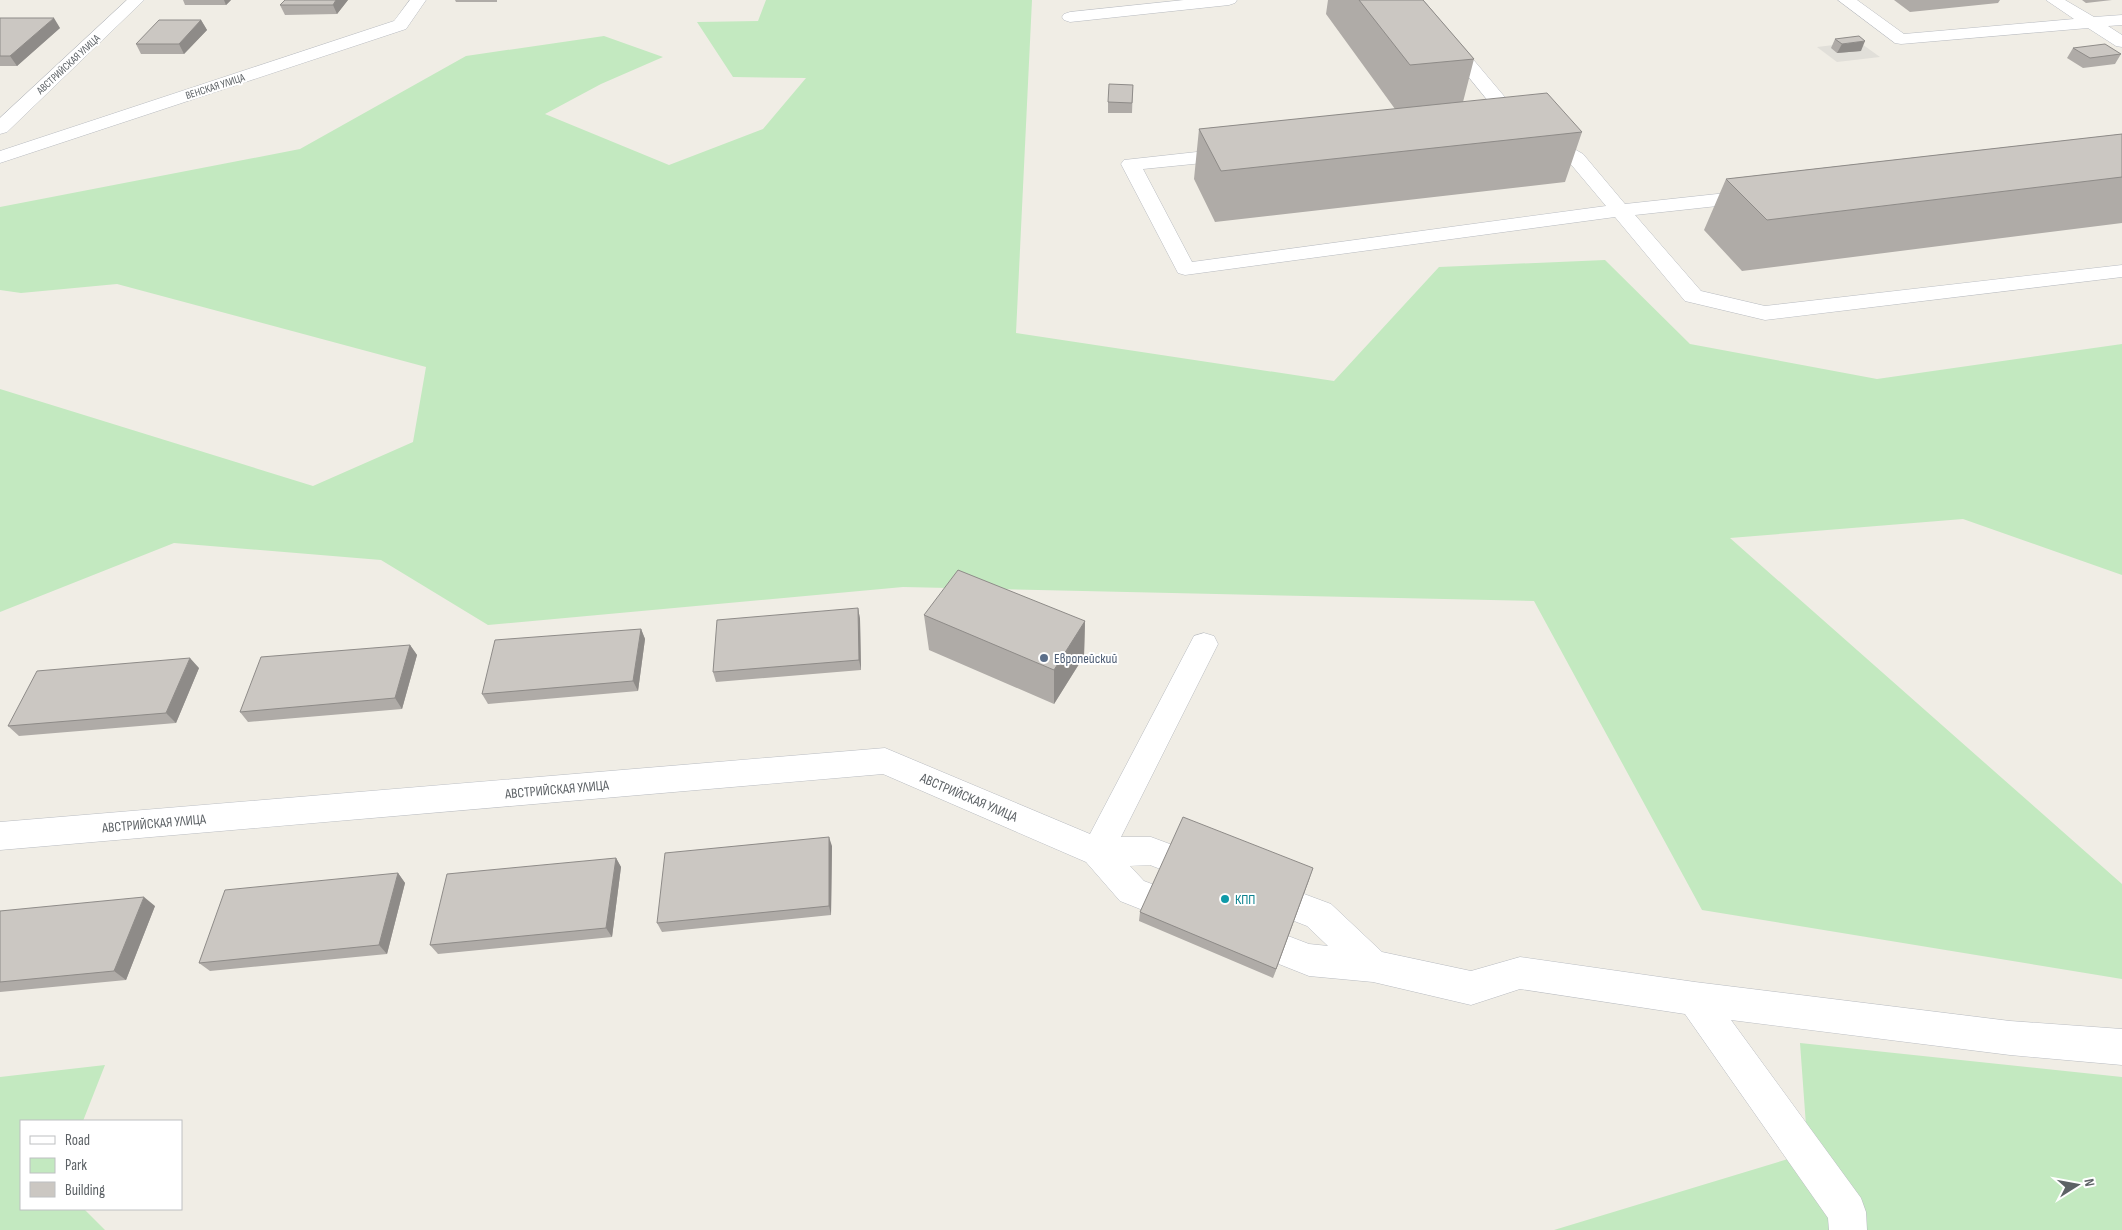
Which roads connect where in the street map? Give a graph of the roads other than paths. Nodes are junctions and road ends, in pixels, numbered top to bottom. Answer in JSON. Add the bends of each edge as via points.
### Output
{"nodes":[{"id":1,"x":136,"y":0,"type":"edge"},
{"id":2,"x":418,"y":0,"type":"edge"},
{"id":3,"x":1229,"y":0,"type":"edge"},
{"id":4,"x":1414,"y":0,"type":"edge"},
{"id":5,"x":1846,"y":0,"type":"edge"},
{"id":6,"x":2054,"y":0,"type":"edge"},
{"id":7,"x":1070,"y":16,"type":"dead end"},
{"id":8,"x":2122,"y":20,"type":"edge"},
{"id":9,"x":2092,"y":23,"type":"junction"},
{"id":10,"x":2122,"y":42,"type":"edge"},
{"id":11,"x":0,"y":128,"type":"edge"},
{"id":12,"x":1250,"y":152,"type":"edge"},
{"id":13,"x":0,"y":157,"type":"edge"},
{"id":14,"x":1769,"y":194,"type":"edge"},
{"id":15,"x":1621,"y":210,"type":"junction"},
{"id":16,"x":2122,"y":271,"type":"edge"},
{"id":17,"x":1204,"y":644,"type":"dead end"},
{"id":18,"x":0,"y":836,"type":"edge"},
{"id":19,"x":1097,"y":852,"type":"junction"},
{"id":20,"x":1373,"y":966,"type":"junction"},
{"id":21,"x":1695,"y":999,"type":"junction"},
{"id":22,"x":2122,"y":1047,"type":"edge"},
{"id":23,"x":1848,"y":1230,"type":"edge"}],
"edges":[{"from":1,"to":11,"type":"street","name":"АВСТРИЙСКАЯ УЛИЦА"},
{"from":2,"to":13,"type":"street","name":"ВЕНСКАЯ УЛИЦА","via":[[400,25]]},
{"from":3,"to":7,"type":"street"},
{"from":4,"to":15,"type":"street","via":[[1508,126],[1576,158]]},
{"from":5,"to":9,"type":"street","via":[[1901,39]]},
{"from":6,"to":9,"type":"street"},
{"from":8,"to":9,"type":"street"},
{"from":9,"to":10,"type":"street"},
{"from":12,"to":15,"type":"street","via":[[1131,164],[1185,269]]},
{"from":14,"to":15,"type":"street"},
{"from":15,"to":16,"type":"street","via":[[1693,296],[1765,313]]},
{"from":17,"to":19,"type":"street"},
{"from":18,"to":19,"type":"street","name":"АВСТРИЙСКАЯ УЛИЦА","via":[[885,761]]},
{"from":19,"to":20,"type":"street","via":[[1132,891],[1309,960]]},
{"from":19,"to":20,"type":"street","via":[[1151,851],[1319,915]]},
{"from":20,"to":21,"type":"street","via":[[1472,988],[1520,973]]},
{"from":21,"to":22,"type":"street","via":[[2010,1038]]},
{"from":21,"to":23,"type":"street","via":[[1847,1212]]}]}
